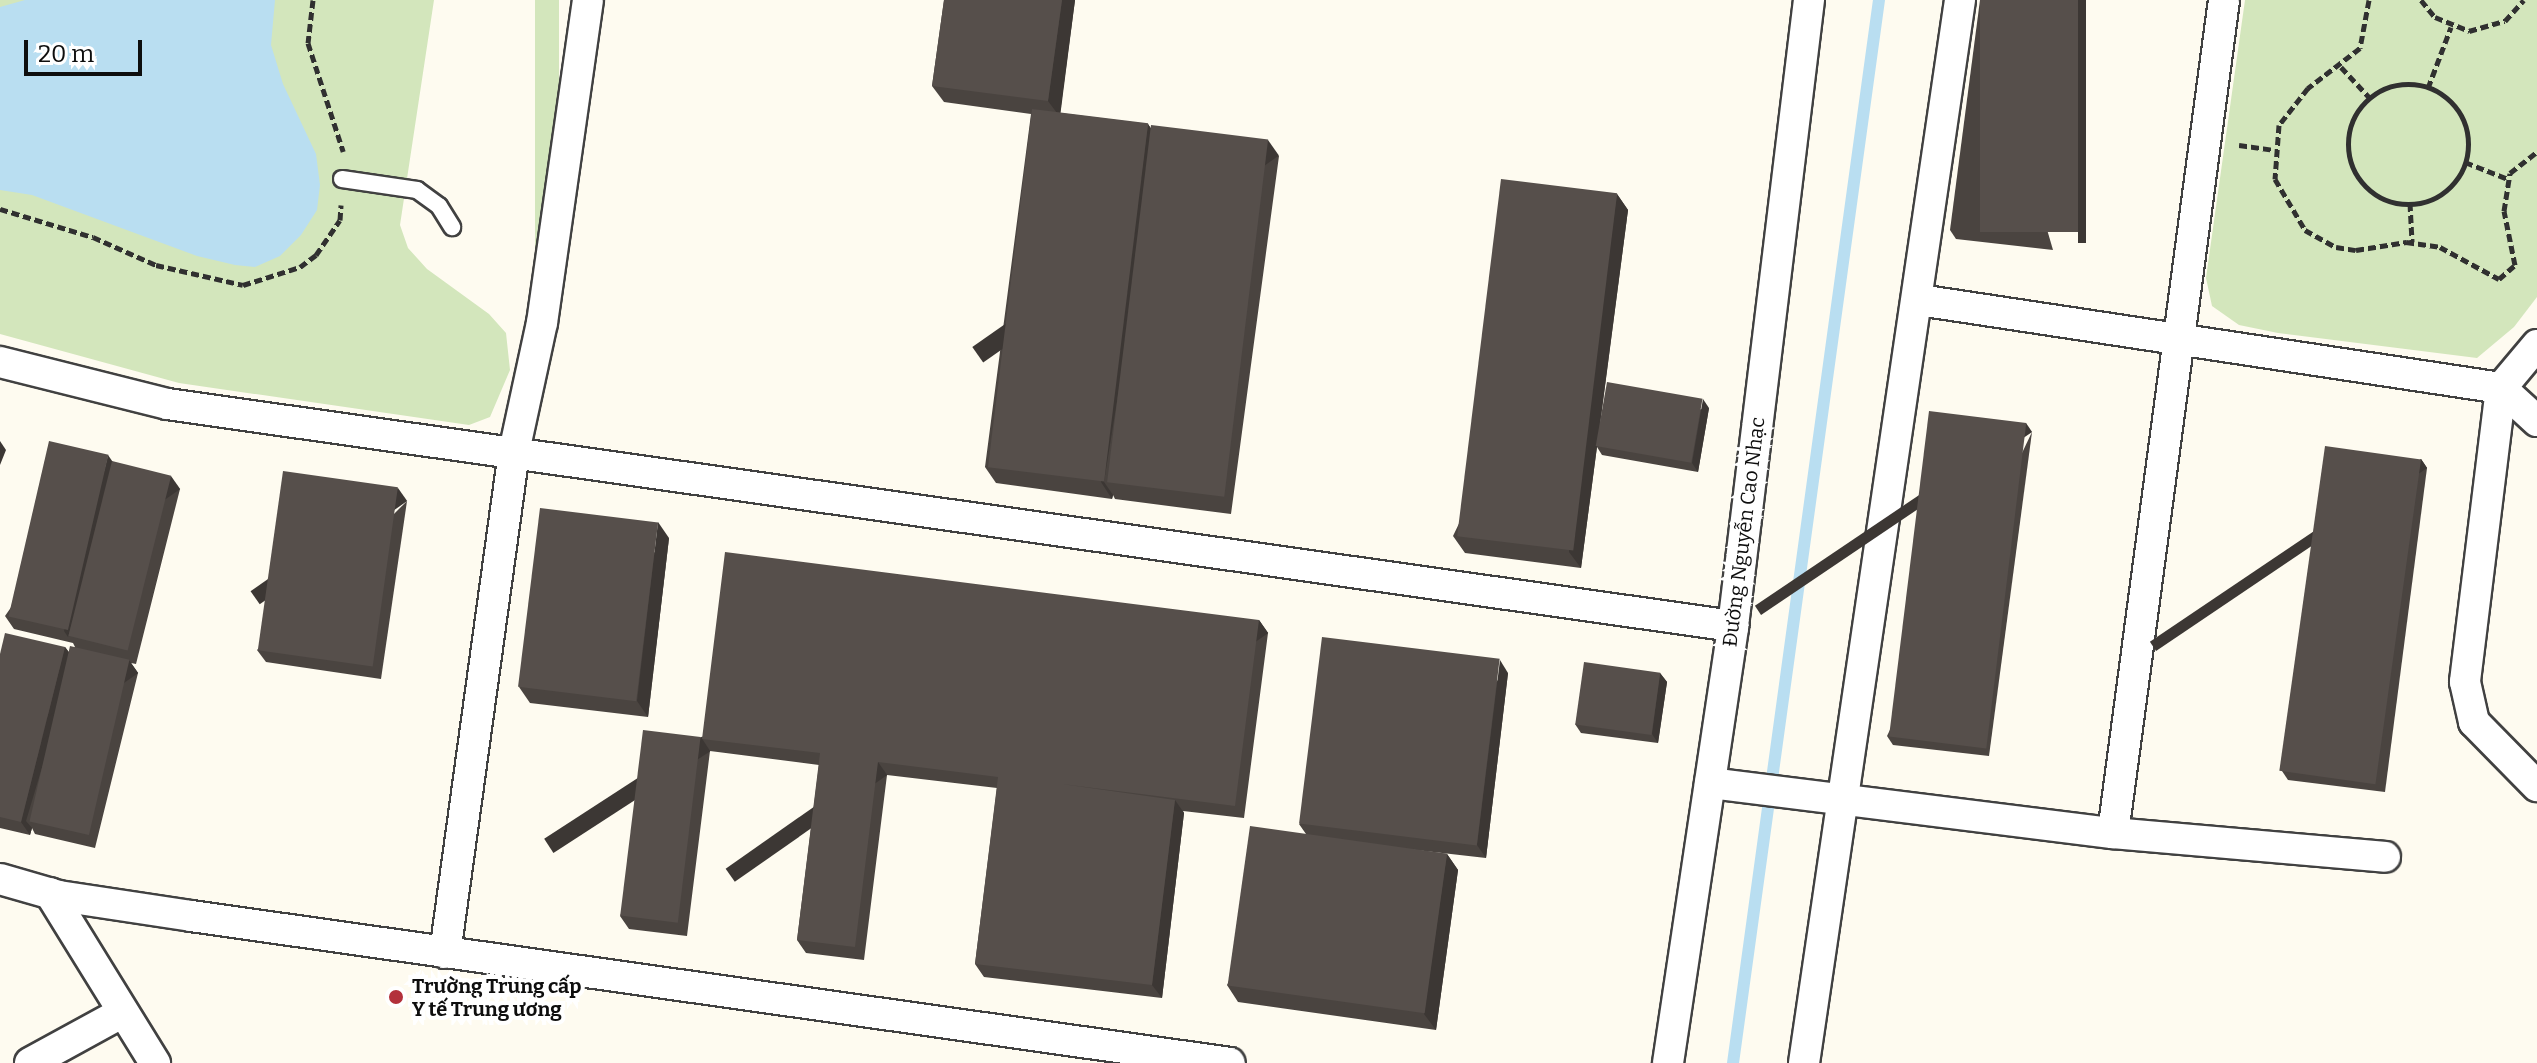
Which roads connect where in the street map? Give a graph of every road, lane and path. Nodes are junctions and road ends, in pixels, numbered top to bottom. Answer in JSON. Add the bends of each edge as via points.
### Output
{"nodes":[{"id":1,"x":313,"y":0,"type":"edge"},
{"id":2,"x":588,"y":0,"type":"edge"},
{"id":3,"x":1809,"y":0,"type":"edge"},
{"id":4,"x":1960,"y":0,"type":"edge"},
{"id":5,"x":2224,"y":0,"type":"edge"},
{"id":6,"x":2369,"y":0,"type":"edge"},
{"id":7,"x":2421,"y":0,"type":"edge"},
{"id":8,"x":2524,"y":0,"type":"edge"},
{"id":9,"x":2451,"y":27,"type":"junction"},
{"id":10,"x":2341,"y":67,"type":"junction"},
{"id":11,"x":2428,"y":88,"type":"junction"},
{"id":12,"x":2370,"y":98,"type":"junction"},
{"id":13,"x":2227,"y":143,"type":"dead end"},
{"id":14,"x":2274,"y":150,"type":"junction"},
{"id":15,"x":2537,"y":152,"type":"edge"},
{"id":16,"x":2465,"y":162,"type":"junction"},
{"id":17,"x":342,"y":179,"type":"junction"},
{"id":18,"x":2508,"y":179,"type":"junction"},
{"id":19,"x":2410,"y":203,"type":"junction"},
{"id":20,"x":0,"y":209,"type":"edge"},
{"id":21,"x":452,"y":227,"type":"dead end"},
{"id":22,"x":2412,"y":242,"type":"junction"},
{"id":23,"x":1919,"y":300,"type":"junction"},
{"id":24,"x":2178,"y":338,"type":"junction"},
{"id":25,"x":2537,"y":345,"type":"edge"},
{"id":26,"x":0,"y":362,"type":"edge"},
{"id":27,"x":2501,"y":388,"type":"junction"},
{"id":28,"x":2537,"y":421,"type":"edge"},
{"id":29,"x":514,"y":452,"type":"junction"},
{"id":30,"x":1733,"y":626,"type":"junction"},
{"id":31,"x":1724,"y":785,"type":"junction"},
{"id":32,"x":2537,"y":786,"type":"edge"},
{"id":33,"x":1832,"y":799,"type":"junction"},
{"id":34,"x":2113,"y":833,"type":"junction"},
{"id":35,"x":2385,"y":857,"type":"dead end"},
{"id":36,"x":0,"y":879,"type":"edge"},
{"id":37,"x":50,"y":893,"type":"junction"},
{"id":38,"x":445,"y":953,"type":"junction"},
{"id":39,"x":123,"y":1012,"type":"junction"},
{"id":40,"x":30,"y":1063,"type":"edge"},
{"id":41,"x":155,"y":1063,"type":"edge"},
{"id":42,"x":1230,"y":1063,"type":"edge"},
{"id":43,"x":1668,"y":1063,"type":"edge"},
{"id":44,"x":1804,"y":1063,"type":"edge"}],
"edges":[{"from":1,"to":17,"type":"path","via":[[308,43],[340,131]]},
{"from":2,"to":29,"type":"street","via":[[542,323]]},
{"from":3,"to":30,"type":"street","name":"Đường Nguyễn Cao Nhạc"},
{"from":4,"to":23,"type":"street"},
{"from":5,"to":24,"type":"street"},
{"from":6,"to":10,"type":"path","via":[[2360,48]]},
{"from":7,"to":9,"type":"path"},
{"from":8,"to":9,"type":"path","via":[[2505,21],[2487,29]]},
{"from":9,"to":11,"type":"path"},
{"from":10,"to":12,"type":"path"},
{"from":10,"to":14,"type":"path","via":[[2288,109]]},
{"from":11,"to":12,"type":"path","via":[[2391,86]]},
{"from":11,"to":16,"type":"path","via":[[2458,111],[2466,128]]},
{"from":12,"to":19,"type":"path","via":[[2351,123],[2350,160],[2370,190]]},
{"from":13,"to":14,"type":"path"},
{"from":14,"to":22,"type":"path","via":[[2275,179],[2305,230],[2336,247],[2356,250]]},
{"from":15,"to":18,"type":"path","via":[[2523,158]]},
{"from":16,"to":18,"type":"path"},
{"from":16,"to":19,"type":"path","via":[[2440,194]]},
{"from":17,"to":20,"type":"path","via":[[340,220],[331,239],[300,267],[259,284],[221,284],[186,274],[93,237]]},
{"from":17,"to":21,"type":"lane","via":[[417,190],[439,206]]},
{"from":18,"to":22,"type":"path","via":[[2504,211],[2515,265],[2499,279],[2457,253]]},
{"from":19,"to":22,"type":"path"},
{"from":23,"to":24,"type":"street"},
{"from":23,"to":33,"type":"street"},
{"from":24,"to":27,"type":"street"},
{"from":24,"to":34,"type":"street"},
{"from":25,"to":27,"type":"street"},
{"from":26,"to":29,"type":"street","via":[[167,404]]},
{"from":27,"to":28,"type":"street"},
{"from":27,"to":32,"type":"street","via":[[2465,682],[2474,722]]},
{"from":29,"to":30,"type":"street"},
{"from":29,"to":38,"type":"street"},
{"from":30,"to":31,"type":"street","name":"Đường Nguyễn Cao Nhạc"},
{"from":31,"to":33,"type":"street"},
{"from":31,"to":43,"type":"street","name":"Đường Nguyễn Cao Nhạc"},
{"from":33,"to":34,"type":"street"},
{"from":33,"to":44,"type":"street"},
{"from":34,"to":35,"type":"street"},
{"from":36,"to":37,"type":"street"},
{"from":37,"to":38,"type":"street"},
{"from":37,"to":39,"type":"street"},
{"from":38,"to":42,"type":"street"},
{"from":39,"to":40,"type":"street"},
{"from":39,"to":41,"type":"street"}]}
